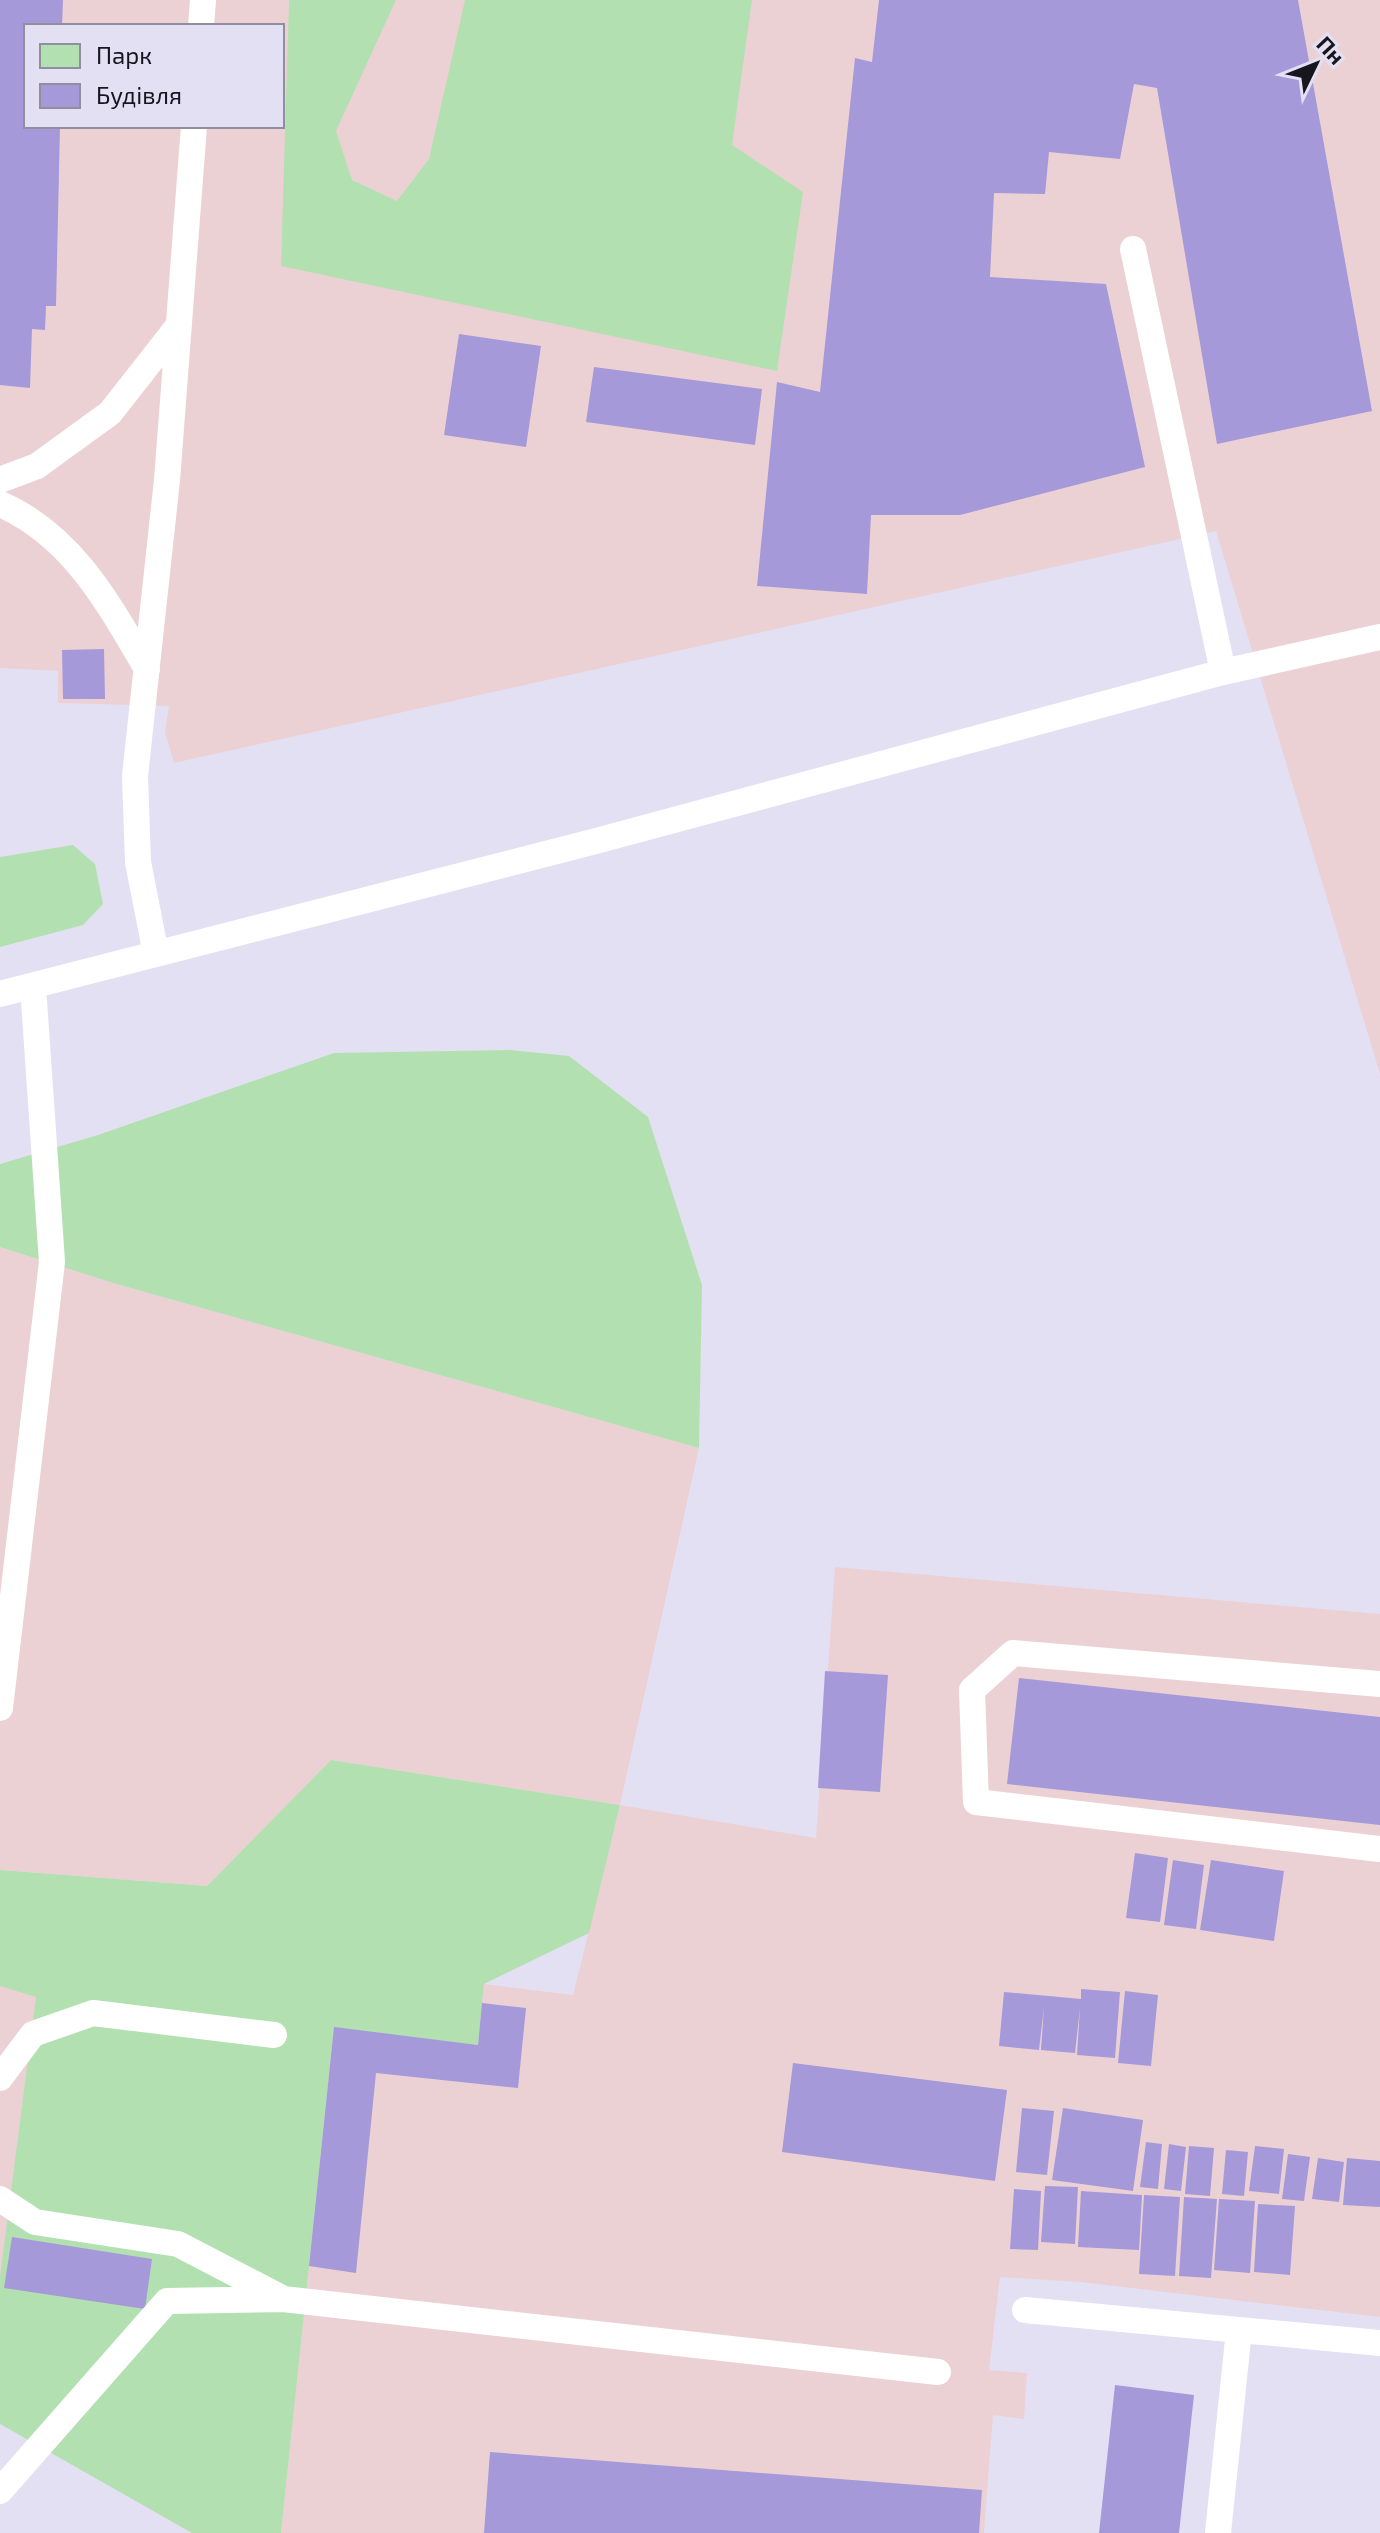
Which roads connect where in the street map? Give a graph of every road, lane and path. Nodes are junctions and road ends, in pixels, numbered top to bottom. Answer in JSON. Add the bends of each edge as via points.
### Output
{"nodes":[{"id":1,"x":203,"y":0,"type":"edge"},
{"id":2,"x":201,"y":24,"type":"edge"},
{"id":3,"x":194,"y":128,"type":"edge"},
{"id":4,"x":1133,"y":249,"type":"dead end"},
{"id":5,"x":179,"y":325,"type":"junction"},
{"id":6,"x":0,"y":480,"type":"edge"},
{"id":7,"x":0,"y":504,"type":"edge"},
{"id":8,"x":1380,"y":637,"type":"edge"},
{"id":9,"x":147,"y":669,"type":"junction"},
{"id":10,"x":1223,"y":672,"type":"junction"},
{"id":11,"x":156,"y":954,"type":"junction"},
{"id":12,"x":33,"y":986,"type":"junction"},
{"id":13,"x":0,"y":994,"type":"edge"},
{"id":14,"x":1380,"y":1684,"type":"edge"},
{"id":15,"x":0,"y":1708,"type":"edge"},
{"id":16,"x":1380,"y":1849,"type":"edge"},
{"id":17,"x":274,"y":2035,"type":"dead end"},
{"id":18,"x":0,"y":2078,"type":"edge"},
{"id":19,"x":0,"y":2199,"type":"edge"},
{"id":20,"x":283,"y":2299,"type":"junction"},
{"id":21,"x":1025,"y":2310,"type":"dead end"},
{"id":22,"x":1239,"y":2330,"type":"junction"},
{"id":23,"x":1380,"y":2343,"type":"edge"},
{"id":24,"x":938,"y":2372,"type":"dead end"},
{"id":25,"x":0,"y":2491,"type":"edge"},
{"id":26,"x":1218,"y":2533,"type":"edge"}],
"edges":[{"from":1,"to":2,"type":"lane"},
{"from":3,"to":5,"type":"lane"},
{"from":4,"to":10,"type":"lane"},
{"from":5,"to":6,"type":"lane","via":[[110,413],[37,466]]},
{"from":5,"to":9,"type":"lane"},
{"from":7,"to":9,"type":"lane","via":[[65,546],[110,605]]},
{"from":8,"to":10,"type":"lane"},
{"from":9,"to":11,"type":"lane","via":[[135,791],[138,862]]},
{"from":10,"to":11,"type":"lane"},
{"from":11,"to":12,"type":"lane"},
{"from":12,"to":13,"type":"lane"},
{"from":12,"to":15,"type":"lane","via":[[52,1262]]},
{"from":14,"to":16,"type":"lane","via":[[1013,1653],[972,1690],[976,1802]]},
{"from":17,"to":18,"type":"lane","via":[[93,2013],[33,2034]]},
{"from":19,"to":20,"type":"lane","via":[[35,2222],[178,2244]]},
{"from":20,"to":24,"type":"lane"},
{"from":20,"to":25,"type":"lane","via":[[167,2301]]},
{"from":21,"to":22,"type":"lane"},
{"from":22,"to":23,"type":"lane"},
{"from":22,"to":26,"type":"lane"}]}
